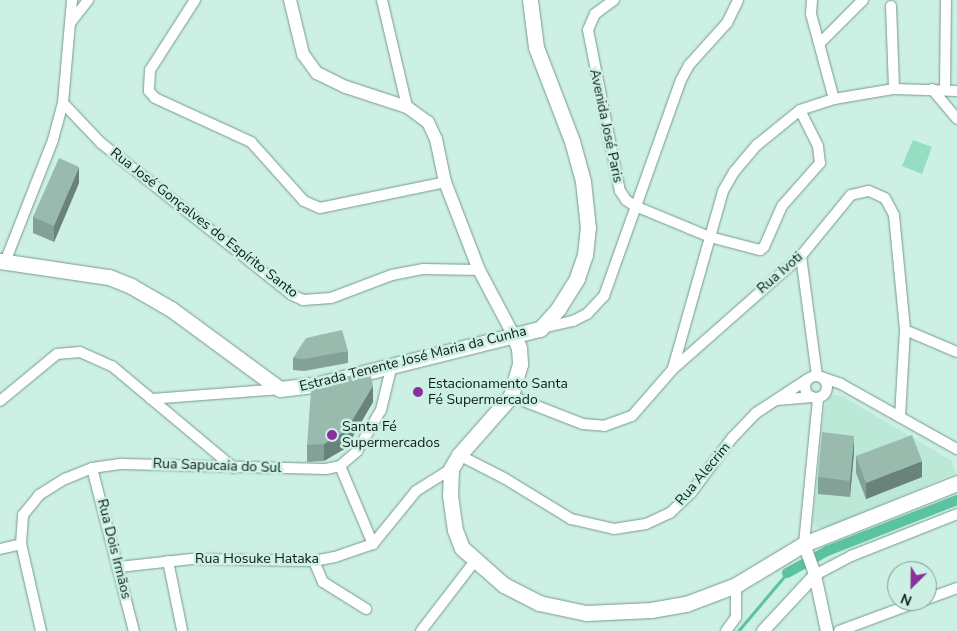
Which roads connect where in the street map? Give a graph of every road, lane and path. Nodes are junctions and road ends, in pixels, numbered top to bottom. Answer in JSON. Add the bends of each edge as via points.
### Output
{"nodes":[{"id":1,"x":72,"y":0,"type":"edge"},
{"id":2,"x":88,"y":0,"type":"edge"},
{"id":3,"x":195,"y":0,"type":"edge"},
{"id":4,"x":290,"y":0,"type":"edge"},
{"id":5,"x":382,"y":0,"type":"edge"},
{"id":6,"x":530,"y":0,"type":"edge"},
{"id":7,"x":614,"y":0,"type":"edge"},
{"id":8,"x":738,"y":0,"type":"edge"},
{"id":9,"x":812,"y":0,"type":"edge"},
{"id":10,"x":863,"y":0,"type":"edge"},
{"id":11,"x":946,"y":0,"type":"edge"},
{"id":12,"x":892,"y":6,"type":"dead end"},
{"id":13,"x":71,"y":23,"type":"junction"},
{"id":14,"x":952,"y":29,"type":"edge"},
{"id":15,"x":820,"y":43,"type":"junction"},
{"id":16,"x":894,"y":89,"type":"junction"},
{"id":17,"x":932,"y":89,"type":"junction"},
{"id":18,"x":945,"y":90,"type":"junction"},
{"id":19,"x":957,"y":91,"type":"edge"},
{"id":20,"x":834,"y":99,"type":"junction"},
{"id":21,"x":63,"y":103,"type":"junction"},
{"id":22,"x":407,"y":107,"type":"junction"},
{"id":23,"x":800,"y":110,"type":"junction"},
{"id":24,"x":957,"y":119,"type":"edge"},
{"id":25,"x":445,"y":182,"type":"junction"},
{"id":26,"x":635,"y":206,"type":"junction"},
{"id":27,"x":710,"y":237,"type":"junction"},
{"id":28,"x":801,"y":256,"type":"junction"},
{"id":29,"x":2,"y":262,"type":"edge"},
{"id":30,"x":479,"y":270,"type":"junction"},
{"id":31,"x":540,"y":328,"type":"junction"},
{"id":32,"x":905,"y":330,"type":"junction"},
{"id":33,"x":514,"y":336,"type":"junction"},
{"id":34,"x":957,"y":352,"type":"edge"},
{"id":35,"x":392,"y":366,"type":"junction"},
{"id":36,"x":673,"y":369,"type":"junction"},
{"id":37,"x":815,"y":377,"type":"junction"},
{"id":38,"x":280,"y":389,"type":"junction"},
{"id":39,"x":856,"y":394,"type":"junction"},
{"id":40,"x":819,"y":395,"type":"junction"},
{"id":41,"x":511,"y":396,"type":"junction"},
{"id":42,"x":151,"y":399,"type":"junction"},
{"id":43,"x":774,"y":400,"type":"junction"},
{"id":44,"x":0,"y":401,"type":"edge"},
{"id":45,"x":900,"y":418,"type":"junction"},
{"id":46,"x":957,"y":448,"type":"edge"},
{"id":47,"x":459,"y":455,"type":"junction"},
{"id":48,"x":340,"y":466,"type":"junction"},
{"id":49,"x":92,"y":468,"type":"junction"},
{"id":50,"x":234,"y":468,"type":"junction"},
{"id":51,"x":452,"y":469,"type":"junction"},
{"id":52,"x":957,"y":483,"type":"edge"},
{"id":53,"x":957,"y":514,"type":"edge"},
{"id":54,"x":21,"y":544,"type":"junction"},
{"id":55,"x":373,"y":544,"type":"junction"},
{"id":56,"x":0,"y":549,"type":"edge"},
{"id":57,"x":805,"y":549,"type":"junction"},
{"id":58,"x":168,"y":561,"type":"junction"},
{"id":59,"x":314,"y":561,"type":"junction"},
{"id":60,"x":475,"y":561,"type":"junction"},
{"id":61,"x":119,"y":567,"type":"junction"},
{"id":62,"x":813,"y":571,"type":"junction"},
{"id":63,"x":736,"y":585,"type":"junction"},
{"id":64,"x":957,"y":588,"type":"edge"},
{"id":65,"x":937,"y":595,"type":"edge"},
{"id":66,"x":366,"y":609,"type":"dead end"},
{"id":67,"x":893,"y":611,"type":"edge"},
{"id":68,"x":182,"y":630,"type":"dead end"},
{"id":69,"x":41,"y":631,"type":"edge"},
{"id":70,"x":134,"y":631,"type":"edge"},
{"id":71,"x":421,"y":631,"type":"edge"},
{"id":72,"x":726,"y":631,"type":"edge"},
{"id":73,"x":763,"y":631,"type":"edge"},
{"id":74,"x":827,"y":631,"type":"edge"},
{"id":75,"x":839,"y":631,"type":"edge"}],
"edges":[{"from":1,"to":13,"type":"street"},
{"from":2,"to":13,"type":"street"},
{"from":3,"to":25,"type":"street","via":[[150,70],[149,91],[155,98],[251,142],[304,201],[320,208]]},
{"from":4,"to":22,"type":"street","via":[[303,54],[317,73],[346,87]]},
{"from":5,"to":22,"type":"street"},
{"from":6,"to":31,"type":"main road","name":"Estrada Tenente José Maria da Cunha","via":[[536,48],[572,141],[583,181],[588,228],[585,255],[577,278],[558,309]]},
{"from":7,"to":26,"type":"street","name":"Avenida José Paris","via":[[595,14],[588,30],[620,191]]},
{"from":8,"to":26,"type":"street","via":[[727,23],[689,65]]},
{"from":9,"to":15,"type":"street","via":[[811,14]]},
{"from":10,"to":15,"type":"street"},
{"from":11,"to":14,"type":"street"},
{"from":12,"to":16,"type":"street"},
{"from":13,"to":21,"type":"street"},
{"from":14,"to":18,"type":"street"},
{"from":15,"to":20,"type":"street"},
{"from":16,"to":17,"type":"street"},
{"from":16,"to":20,"type":"street"},
{"from":17,"to":18,"type":"street"},
{"from":17,"to":24,"type":"street"},
{"from":18,"to":19,"type":"street"},
{"from":20,"to":23,"type":"street"},
{"from":21,"to":29,"type":"street","via":[[53,140]]},
{"from":21,"to":30,"type":"street","name":"Rua José Gonçalves do Espírito Santo","via":[[101,143],[292,295],[304,300],[331,298],[392,275],[423,269]]},
{"from":22,"to":25,"type":"street","via":[[428,122],[436,140]]},
{"from":23,"to":27,"type":"street","via":[[757,145],[734,172],[723,191]]},
{"from":23,"to":27,"type":"street","via":[[818,146],[820,163],[782,206],[764,247],[754,250]]},
{"from":25,"to":30,"type":"street"},
{"from":26,"to":27,"type":"street"},
{"from":26,"to":31,"type":"street","via":[[604,296],[587,314],[573,321]]},
{"from":27,"to":36,"type":"street"},
{"from":28,"to":32,"type":"street","name":"Rua Ivoti","via":[[852,195],[869,191],[884,198],[894,215]]},
{"from":28,"to":36,"type":"street","name":"Rua Ivoti"},
{"from":28,"to":37,"type":"street"},
{"from":29,"to":38,"type":"main road","name":"Estrada Tenente José Maria da Cunha","via":[[109,278],[131,286],[171,309]]},
{"from":30,"to":33,"type":"street"},
{"from":31,"to":33,"type":"main road","name":"Estrada Tenente José Maria da Cunha"},
{"from":32,"to":34,"type":"street"},
{"from":32,"to":45,"type":"street","name":"Rua Ivoti"},
{"from":33,"to":35,"type":"main road","name":"Estrada Tenente José Maria da Cunha"},
{"from":33,"to":41,"type":"main road","via":[[520,348],[520,364]]},
{"from":35,"to":38,"type":"main road","name":"Estrada Tenente José Maria da Cunha","via":[[319,384]]},
{"from":35,"to":48,"type":"street","via":[[381,410],[357,451]]},
{"from":36,"to":41,"type":"street","name":"Rua Ivoti","via":[[632,416],[604,426],[583,424]]},
{"from":37,"to":39,"type":"street"},
{"from":37,"to":40,"type":"street","via":[[827,384]]},
{"from":37,"to":40,"type":"street","via":[[805,389]]},
{"from":37,"to":43,"type":"street","name":"Rua Alecrim"},
{"from":38,"to":42,"type":"street"},
{"from":39,"to":40,"type":"street"},
{"from":39,"to":45,"type":"street"},
{"from":40,"to":43,"type":"street"},
{"from":40,"to":57,"type":"street"},
{"from":41,"to":47,"type":"main road"},
{"from":42,"to":44,"type":"street","via":[[112,366],[91,356],[69,352],[57,354]]},
{"from":42,"to":50,"type":"street"},
{"from":43,"to":47,"type":"street","name":"Rua Alecrim","via":[[738,432],[691,493],[670,513],[646,524],[614,528],[571,519]]},
{"from":45,"to":46,"type":"street"},
{"from":47,"to":51,"type":"main road"},
{"from":48,"to":50,"type":"street","name":"Rua Sapucaia do Sul","via":[[326,469]]},
{"from":48,"to":55,"type":"street"},
{"from":49,"to":50,"type":"street","name":"Rua Sapucaia do Sul","via":[[157,463]]},
{"from":49,"to":54,"type":"street","name":"Rua Sapucaia do Sul","via":[[65,479],[30,504],[23,515]]},
{"from":49,"to":61,"type":"street","name":"Rua Dois Irmãos"},
{"from":51,"to":55,"type":"street","via":[[416,491]]},
{"from":51,"to":60,"type":"main road","via":[[450,495],[455,530],[462,548]]},
{"from":52,"to":57,"type":"main road"},
{"from":53,"to":62,"type":"street"},
{"from":54,"to":56,"type":"street"},
{"from":54,"to":69,"type":"street","name":"Rua Sapucaia do Sul"},
{"from":55,"to":59,"type":"street","name":"Rua Hosuke Hataka","via":[[335,558]]},
{"from":57,"to":62,"type":"street"},
{"from":57,"to":63,"type":"main road"},
{"from":58,"to":59,"type":"street","name":"Rua Hosuke Hataka","via":[[228,558]]},
{"from":58,"to":61,"type":"street","name":"Rua Hosuke Hataka"},
{"from":58,"to":68,"type":"street"},
{"from":59,"to":66,"type":"street","via":[[323,582]]},
{"from":60,"to":63,"type":"main road","via":[[504,585],[540,603],[586,614],[675,606]]},
{"from":60,"to":71,"type":"street"},
{"from":61,"to":70,"type":"street","name":"Rua Dois Irmãos"},
{"from":62,"to":73,"type":"street"},
{"from":62,"to":74,"type":"street"},
{"from":63,"to":72,"type":"street","via":[[736,617]]},
{"from":64,"to":65,"type":"street"},
{"from":67,"to":75,"type":"street"}]}
